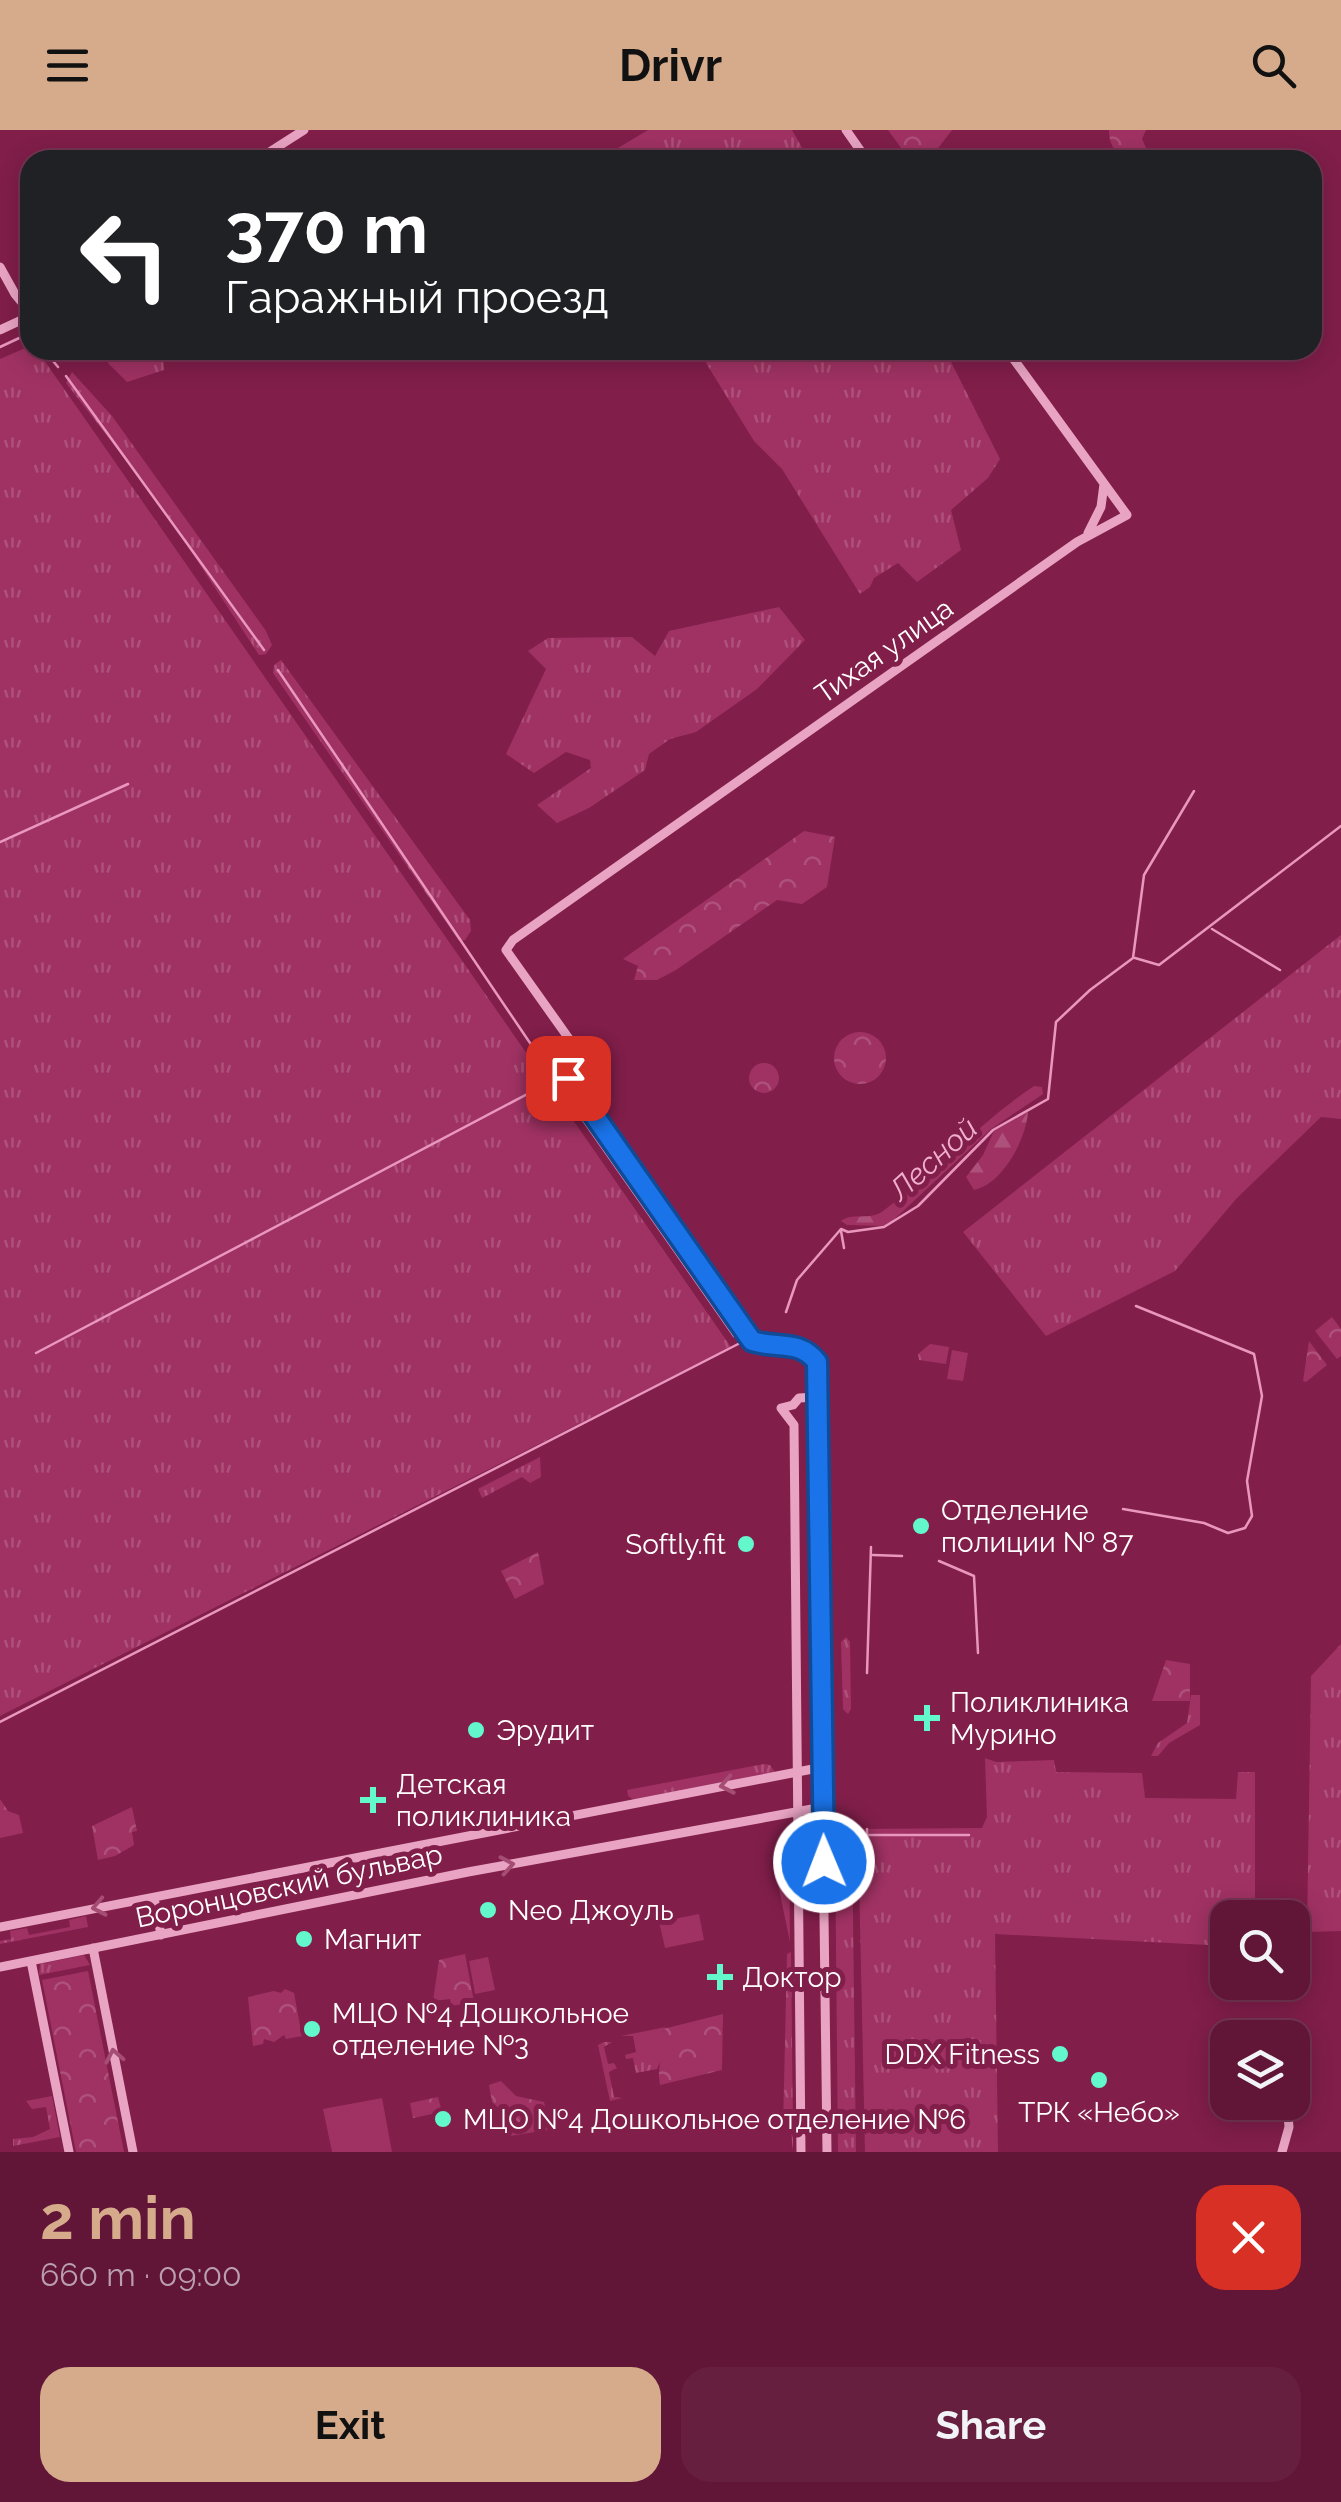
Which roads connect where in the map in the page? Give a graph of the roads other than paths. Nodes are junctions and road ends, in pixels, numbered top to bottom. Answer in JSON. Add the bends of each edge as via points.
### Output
{"nodes":[{"id":1,"x":304,"y":130,"type":"edge"},
{"id":2,"x":273,"y":150,"type":"edge"},
{"id":3,"x":0,"y":267,"type":"edge"},
{"id":4,"x":20,"y":301,"type":"edge"},
{"id":5,"x":1014,"y":360,"type":"edge"},
{"id":6,"x":1104,"y":484,"type":"junction"},
{"id":7,"x":1088,"y":534,"type":"junction"},
{"id":8,"x":816,"y":1398,"type":"junction"},
{"id":9,"x":823,"y":1767,"type":"junction"},
{"id":10,"x":799,"y":1772,"type":"junction"},
{"id":11,"x":823,"y":1807,"type":"junction"},
{"id":12,"x":800,"y":1811,"type":"junction"},
{"id":13,"x":154,"y":1898,"type":"junction"},
{"id":14,"x":0,"y":1927,"type":"edge"},
{"id":15,"x":161,"y":1935,"type":"junction"},
{"id":16,"x":93,"y":1948,"type":"junction"},
{"id":17,"x":31,"y":1960,"type":"junction"},
{"id":18,"x":0,"y":1967,"type":"edge"},
{"id":19,"x":1288,"y":2120,"type":"edge"},
{"id":20,"x":69,"y":2152,"type":"edge"},
{"id":21,"x":133,"y":2152,"type":"edge"},
{"id":22,"x":802,"y":2152,"type":"edge"},
{"id":23,"x":827,"y":2152,"type":"edge"},
{"id":24,"x":1282,"y":2152,"type":"edge"}],
"edges":[{"from":1,"to":2,"type":"street"},
{"from":3,"to":4,"type":"street"},
{"from":5,"to":6,"type":"street","name":"Тихая улица"},
{"from":6,"to":7,"type":"street"},
{"from":6,"to":7,"type":"street","name":"Тихая улица","via":[[1128,515]]},
{"from":7,"to":8,"type":"street","name":"Тихая улица","via":[[506,950],[577,1050],[564,1063],[568,1078],[752,1341],[796,1346],[817,1362]]},
{"from":8,"to":9,"type":"street"},
{"from":8,"to":10,"type":"street","via":[[781,1408],[794,1424]]},
{"from":9,"to":10,"type":"street","name":"Воронцовский бульвар"},
{"from":9,"to":11,"type":"street"},
{"from":10,"to":12,"type":"street"},
{"from":10,"to":13,"type":"street","name":"Воронцовский бульвар","one_way":true},
{"from":11,"to":12,"type":"street","name":"Воронцовский бульвар"},
{"from":11,"to":23,"type":"street"},
{"from":15,"to":12,"type":"street","name":"Воронцовский бульвар","one_way":true},
{"from":12,"to":22,"type":"street"},
{"from":13,"to":14,"type":"street","name":"Воронцовский бульвар","one_way":true},
{"from":13,"to":15,"type":"street"},
{"from":15,"to":16,"type":"street","name":"Воронцовский бульвар"},
{"from":16,"to":17,"type":"street","name":"Воронцовский бульвар"},
{"from":21,"to":16,"type":"street","one_way":true},
{"from":17,"to":18,"type":"street","name":"Воронцовский бульвар"},
{"from":17,"to":20,"type":"street"},
{"from":19,"to":24,"type":"street"}]}
